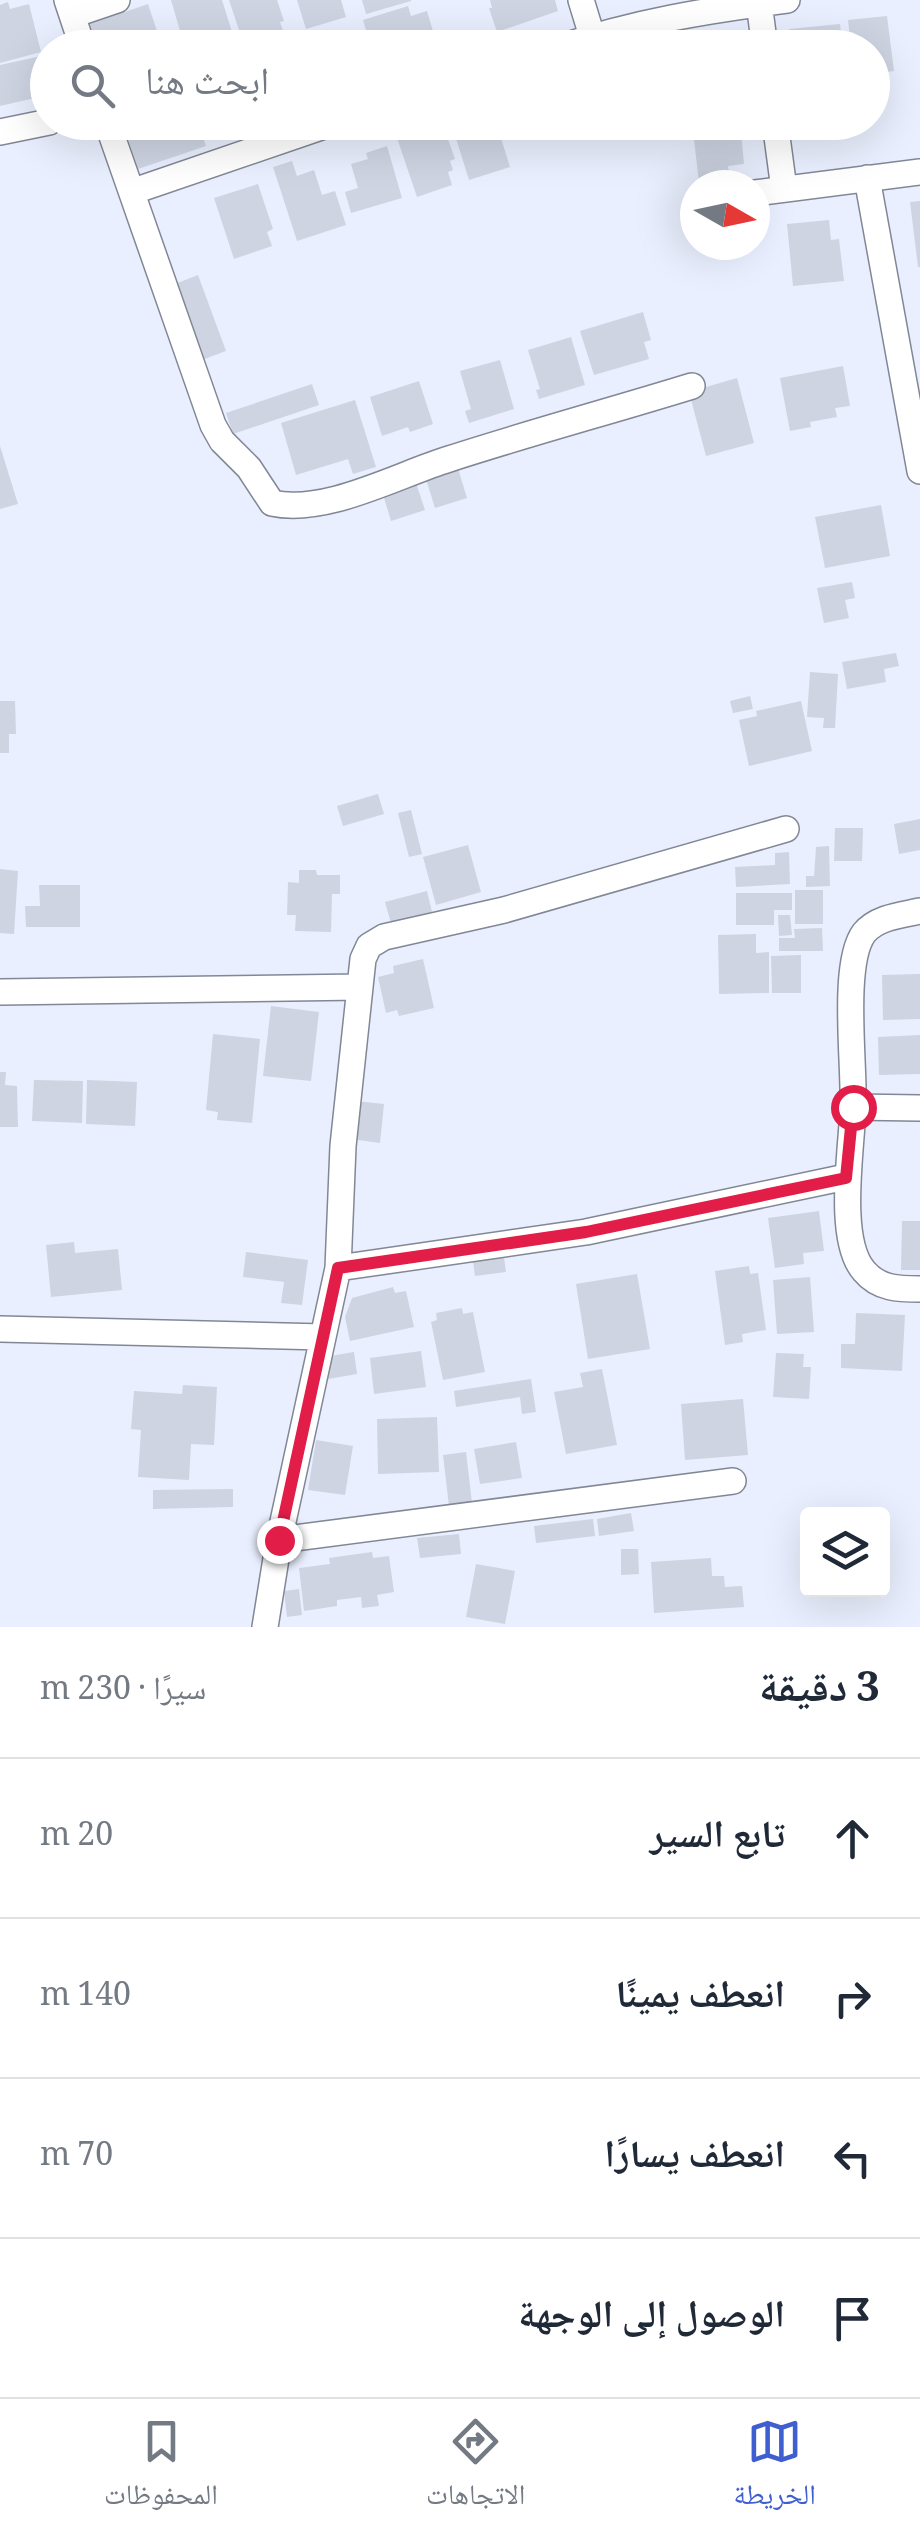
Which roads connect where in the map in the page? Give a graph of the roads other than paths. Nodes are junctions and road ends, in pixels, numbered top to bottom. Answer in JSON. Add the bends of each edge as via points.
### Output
{"nodes":[{"id":1,"x":117,"y":0,"type":"edge"},
{"id":2,"x":581,"y":0,"type":"edge"},
{"id":3,"x":787,"y":0,"type":"edge"},
{"id":4,"x":759,"y":4,"type":"junction"},
{"id":5,"x":70,"y":8,"type":"edge"},
{"id":6,"x":590,"y":30,"type":"edge"},
{"id":7,"x":617,"y":30,"type":"edge"},
{"id":8,"x":763,"y":30,"type":"edge"},
{"id":9,"x":30,"y":126,"type":"edge"},
{"id":10,"x":0,"y":132,"type":"edge"},
{"id":11,"x":114,"y":140,"type":"edge"},
{"id":12,"x":283,"y":140,"type":"edge"},
{"id":13,"x":777,"y":140,"type":"edge"},
{"id":14,"x":920,"y":172,"type":"edge"},
{"id":15,"x":867,"y":178,"type":"junction"},
{"id":16,"x":784,"y":189,"type":"junction"},
{"id":17,"x":134,"y":191,"type":"junction"},
{"id":18,"x":770,"y":191,"type":"edge"},
{"id":19,"x":692,"y":386,"type":"dead end"},
{"id":20,"x":920,"y":471,"type":"edge"},
{"id":21,"x":786,"y":829,"type":"dead end"},
{"id":22,"x":920,"y":911,"type":"edge"},
{"id":23,"x":360,"y":988,"type":"junction"},
{"id":24,"x":0,"y":992,"type":"edge"},
{"id":25,"x":853,"y":1107,"type":"junction"},
{"id":26,"x":920,"y":1108,"type":"edge"},
{"id":27,"x":846,"y":1178,"type":"junction"},
{"id":28,"x":338,"y":1268,"type":"junction"},
{"id":29,"x":920,"y":1290,"type":"edge"},
{"id":30,"x":0,"y":1329,"type":"edge"},
{"id":31,"x":323,"y":1338,"type":"junction"},
{"id":32,"x":733,"y":1481,"type":"dead end"},
{"id":33,"x":279,"y":1540,"type":"junction"},
{"id":34,"x":265,"y":1627,"type":"edge"}],
"edges":[{"from":1,"to":5,"type":"street"},
{"from":2,"to":6,"type":"street"},
{"from":3,"to":4,"type":"street"},
{"from":4,"to":7,"type":"street"},
{"from":4,"to":8,"type":"street"},
{"from":9,"to":10,"type":"street"},
{"from":11,"to":17,"type":"street"},
{"from":12,"to":17,"type":"street"},
{"from":13,"to":16,"type":"street"},
{"from":14,"to":15,"type":"street"},
{"from":15,"to":16,"type":"street"},
{"from":15,"to":20,"type":"street"},
{"from":16,"to":18,"type":"street"},
{"from":17,"to":19,"type":"street","via":[[214,425],[272,503],[334,499]]},
{"from":21,"to":23,"type":"street","via":[[504,910],[384,936],[369,946]]},
{"from":22,"to":25,"type":"street","via":[[880,921],[864,934],[856,955]]},
{"from":23,"to":24,"type":"street"},
{"from":23,"to":28,"type":"street"},
{"from":25,"to":26,"type":"street"},
{"from":25,"to":27,"type":"street"},
{"from":27,"to":28,"type":"street","via":[[586,1232]]},
{"from":27,"to":29,"type":"street","via":[[853,1249],[863,1270],[882,1286]]},
{"from":28,"to":31,"type":"street"},
{"from":30,"to":31,"type":"street"},
{"from":31,"to":33,"type":"street"},
{"from":32,"to":33,"type":"street"},
{"from":33,"to":34,"type":"street"}]}
